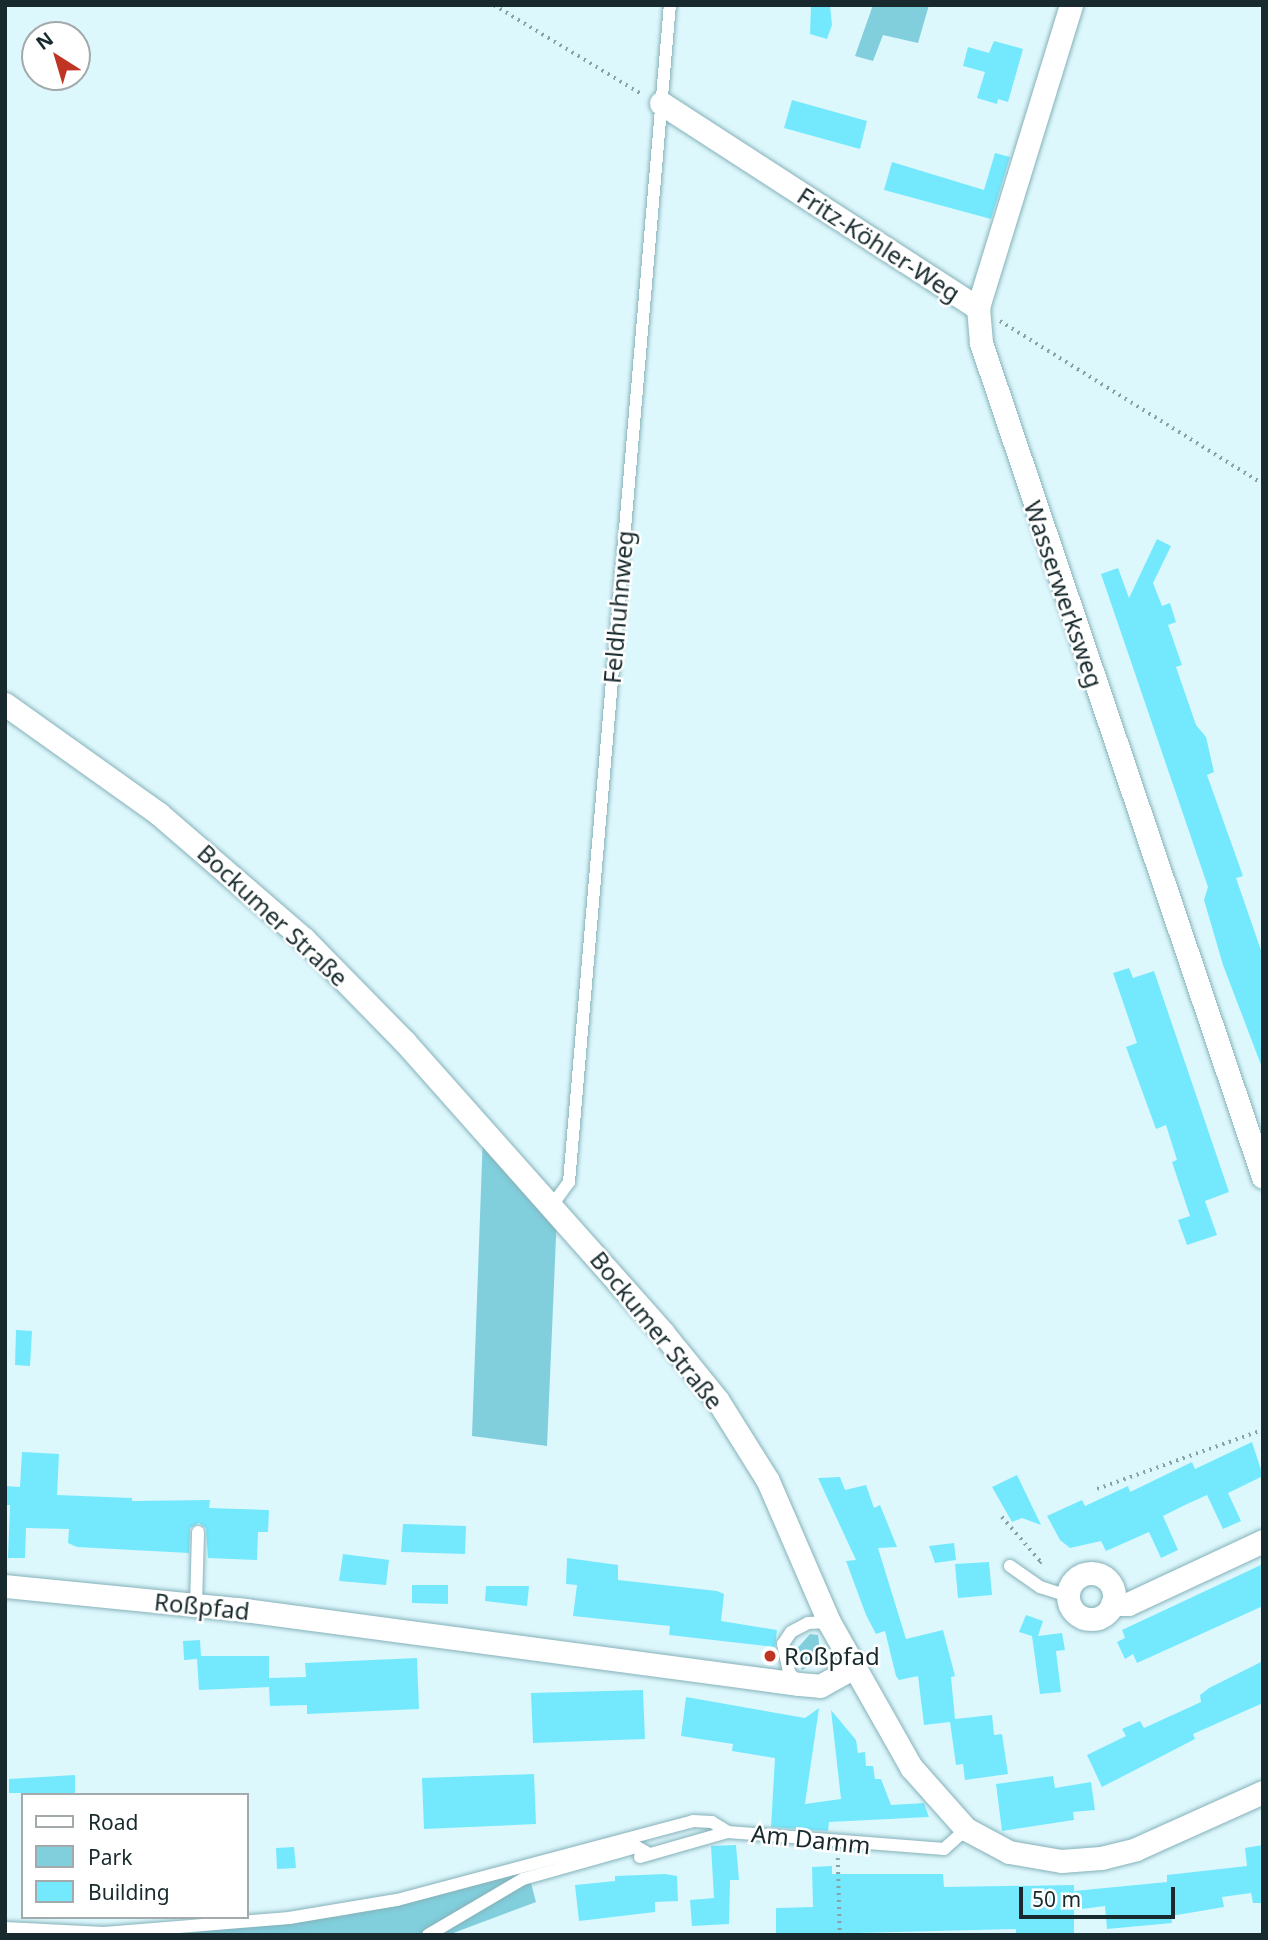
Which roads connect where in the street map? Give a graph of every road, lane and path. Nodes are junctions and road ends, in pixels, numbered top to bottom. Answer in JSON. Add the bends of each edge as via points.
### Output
{"nodes":[{"id":1,"x":494,"y":5,"type":"edge"},
{"id":2,"x":670,"y":5,"type":"edge"},
{"id":3,"x":1070,"y":5,"type":"edge"},
{"id":4,"x":661,"y":103,"type":"junction"},
{"id":5,"x":978,"y":308,"type":"junction"},
{"id":6,"x":1263,"y":484,"type":"edge"},
{"id":7,"x":5,"y":704,"type":"edge"},
{"id":8,"x":1263,"y":1177,"type":"edge"},
{"id":9,"x":553,"y":1204,"type":"junction"},
{"id":10,"x":1263,"y":1430,"type":"edge"},
{"id":11,"x":1097,"y":1489,"type":"dead end"},
{"id":12,"x":1002,"y":1517,"type":"dead end"},
{"id":13,"x":198,"y":1532,"type":"dead end"},
{"id":14,"x":1263,"y":1541,"type":"edge"},
{"id":15,"x":1010,"y":1566,"type":"dead end"},
{"id":16,"x":1028,"y":1579,"type":"junction"},
{"id":17,"x":5,"y":1586,"type":"edge"},
{"id":18,"x":1067,"y":1596,"type":"junction"},
{"id":19,"x":1112,"y":1604,"type":"junction"},
{"id":20,"x":196,"y":1605,"type":"junction"},
{"id":21,"x":829,"y":1622,"type":"junction"},
{"id":22,"x":852,"y":1668,"type":"junction"},
{"id":23,"x":799,"y":1684,"type":"junction"},
{"id":24,"x":1263,"y":1791,"type":"edge"},
{"id":25,"x":966,"y":1829,"type":"junction"},
{"id":26,"x":729,"y":1832,"type":"junction"},
{"id":27,"x":837,"y":1842,"type":"junction"},
{"id":28,"x":5,"y":1928,"type":"edge"},
{"id":29,"x":428,"y":1935,"type":"edge"},
{"id":30,"x":840,"y":1935,"type":"edge"}],
"edges":[{"from":1,"to":4,"type":"path"},
{"from":2,"to":4,"type":"lane","name":"Feldhuhnweg"},
{"from":3,"to":5,"type":"street","name":"Wasserwerksweg"},
{"from":4,"to":5,"type":"street","name":"Fritz-Köhler-Weg"},
{"from":4,"to":9,"type":"lane","name":"Feldhuhnweg","via":[[569,1182]]},
{"from":5,"to":6,"type":"path","name":"Fritz-Köhler-Weg"},
{"from":5,"to":8,"type":"street","name":"Wasserwerksweg","via":[[988,369]]},
{"from":7,"to":9,"type":"street","name":"Bockumer Straße","via":[[159,814],[233,874],[404,1041]]},
{"from":9,"to":21,"type":"street","name":"Bockumer Straße","via":[[663,1333],[742,1439],[768,1481]]},
{"from":10,"to":11,"type":"path"},
{"from":12,"to":16,"type":"path","via":[[1041,1562]]},
{"from":13,"to":20,"type":"lane"},
{"from":14,"to":19,"type":"street","via":[[1128,1604]]},
{"from":15,"to":16,"type":"lane"},
{"from":16,"to":18,"type":"lane"},
{"from":17,"to":20,"type":"street","name":"Roßpfad"},
{"from":18,"to":19,"type":"street","via":[[1074,1612],[1087,1619],[1102,1616]]},
{"from":18,"to":19,"type":"street","via":[[1074,1580],[1092,1573],[1108,1580]]},
{"from":20,"to":23,"type":"street","name":"Roßpfad"},
{"from":21,"to":22,"type":"street","name":"Bockumer Straße"},
{"from":21,"to":23,"type":"lane","via":[[808,1623],[791,1632],[783,1644],[789,1672]]},
{"from":22,"to":23,"type":"street","name":"Roßpfad","via":[[820,1686]]},
{"from":22,"to":25,"type":"street","name":"Bockumer Straße","via":[[911,1767]]},
{"from":24,"to":25,"type":"street","name":"Bockumer Straße","via":[[1136,1849],[1101,1858],[1061,1861],[1009,1852]]},
{"from":25,"to":27,"type":"lane","name":"Am Damm","via":[[944,1849]]},
{"from":26,"to":27,"type":"lane","name":"Am Damm"},
{"from":26,"to":28,"type":"lane","via":[[712,1822],[692,1821],[397,1900],[289,1918],[104,1933]]},
{"from":26,"to":29,"type":"lane","name":"Am Damm","via":[[645,1855],[637,1847],[523,1879]]},
{"from":27,"to":30,"type":"path"}]}
